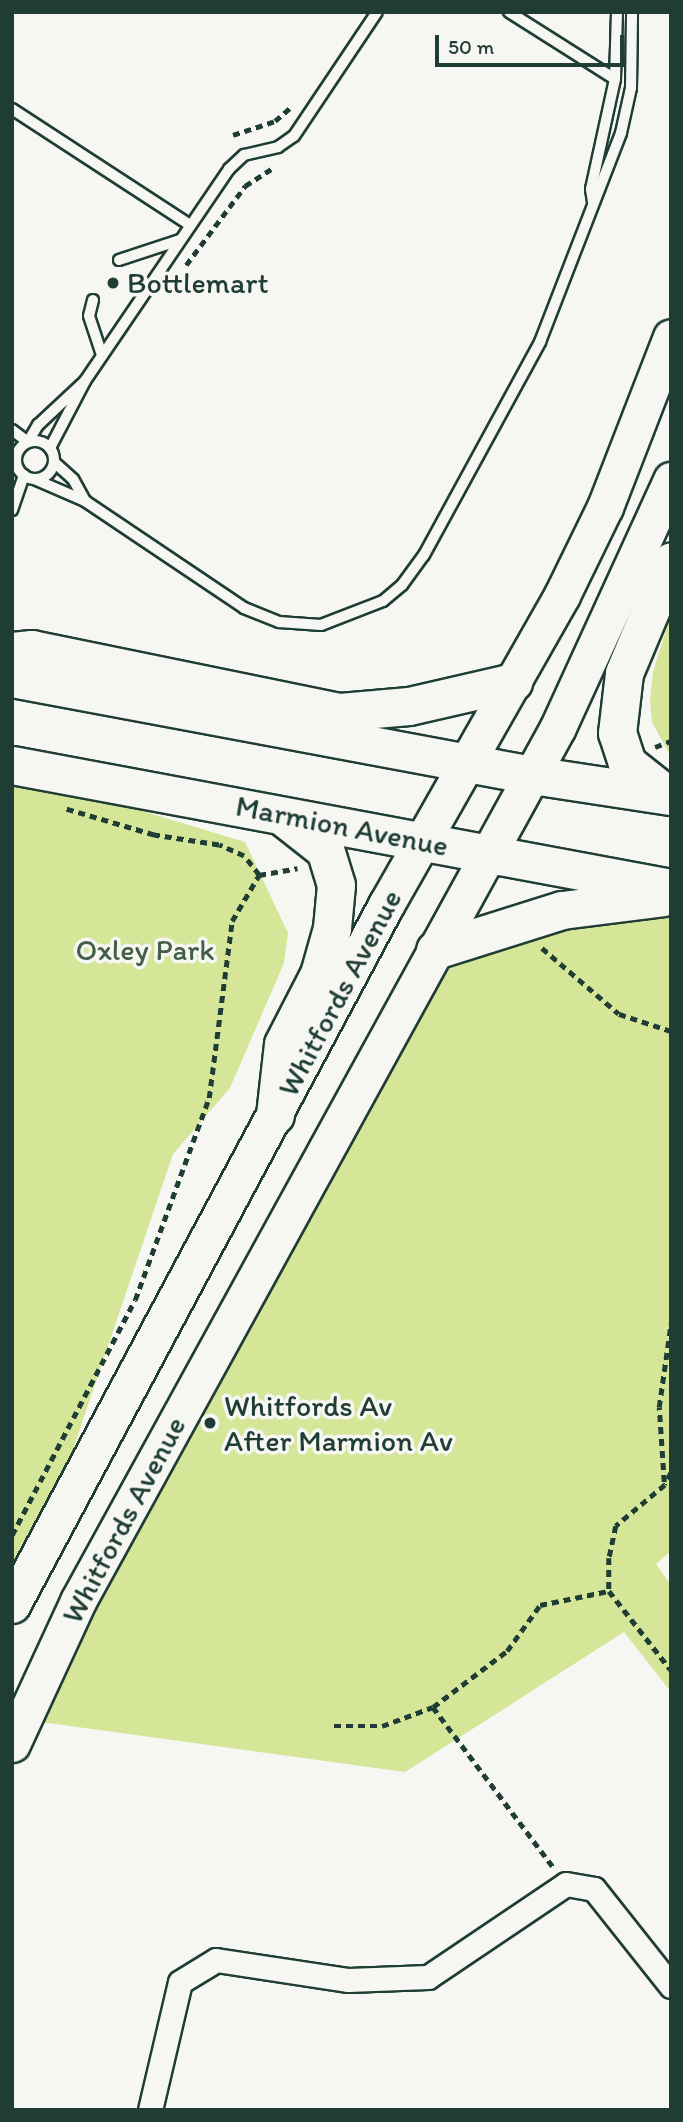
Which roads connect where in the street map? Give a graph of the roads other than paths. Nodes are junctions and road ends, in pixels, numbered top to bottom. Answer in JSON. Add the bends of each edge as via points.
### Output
{"nodes":[{"id":1,"x":377,"y":12,"type":"edge"},
{"id":2,"x":509,"y":12,"type":"edge"},
{"id":3,"x":617,"y":12,"type":"edge"},
{"id":4,"x":632,"y":12,"type":"edge"},
{"id":5,"x":615,"y":79,"type":"junction"},
{"id":6,"x":12,"y":109,"type":"edge"},
{"id":7,"x":593,"y":204,"type":"junction"},
{"id":8,"x":190,"y":225,"type":"junction"},
{"id":9,"x":180,"y":240,"type":"junction"},
{"id":10,"x":119,"y":260,"type":"dead end"},
{"id":11,"x":93,"y":300,"type":"dead end"},
{"id":12,"x":671,"y":337,"type":"edge"},
{"id":13,"x":102,"y":355,"type":"junction"},
{"id":14,"x":85,"y":381,"type":"junction"},
{"id":15,"x":38,"y":425,"type":"junction"},
{"id":16,"x":14,"y":430,"type":"edge"},
{"id":17,"x":28,"y":442,"type":"junction"},
{"id":18,"x":50,"y":448,"type":"junction"},
{"id":19,"x":14,"y":454,"type":"edge"},
{"id":20,"x":54,"y":463,"type":"junction"},
{"id":21,"x":29,"y":477,"type":"junction"},
{"id":22,"x":671,"y":480,"type":"edge"},
{"id":23,"x":85,"y":501,"type":"junction"},
{"id":24,"x":12,"y":510,"type":"edge"},
{"id":25,"x":671,"y":561,"type":"edge"},
{"id":26,"x":12,"y":652,"type":"edge"},
{"id":27,"x":12,"y":678,"type":"edge"},
{"id":28,"x":513,"y":682,"type":"junction"},
{"id":29,"x":464,"y":762,"type":"junction"},
{"id":30,"x":12,"y":765,"type":"edge"},
{"id":31,"x":532,"y":775,"type":"junction"},
{"id":32,"x":669,"y":795,"type":"edge"},
{"id":33,"x":276,"y":812,"type":"junction"},
{"id":34,"x":420,"y":843,"type":"junction"},
{"id":35,"x":486,"y":855,"type":"junction"},
{"id":36,"x":671,"y":888,"type":"edge"},
{"id":37,"x":671,"y":896,"type":"edge"},
{"id":38,"x":435,"y":950,"type":"junction"},
{"id":39,"x":275,"y":1115,"type":"junction"},
{"id":40,"x":12,"y":1605,"type":"edge"},
{"id":41,"x":12,"y":1744,"type":"edge"},
{"id":42,"x":671,"y":1986,"type":"edge"},
{"id":43,"x":150,"y":2110,"type":"edge"}],
"edges":[{"from":1,"to":8,"type":"lane","via":[[294,135],[284,144],[243,155]]},
{"from":2,"to":5,"type":"lane"},
{"from":3,"to":5,"type":"lane"},
{"from":4,"to":7,"type":"lane","via":[[631,88],[621,133]]},
{"from":5,"to":7,"type":"lane","via":[[591,189]]},
{"from":6,"to":8,"type":"lane"},
{"from":7,"to":23,"type":"lane","via":[[530,366],[424,555],[402,585],[383,601],[321,625],[279,622],[244,608]]},
{"from":8,"to":9,"type":"lane"},
{"from":9,"to":10,"type":"lane"},
{"from":9,"to":13,"type":"lane"},
{"from":11,"to":13,"type":"lane","via":[[89,316]]},
{"from":12,"to":28,"type":"main road","name":"Whitfords Avenue","via":[[605,507]]},
{"from":13,"to":14,"type":"lane"},
{"from":14,"to":15,"type":"lane"},
{"from":14,"to":18,"type":"lane"},
{"from":15,"to":16,"type":"lane"},
{"from":15,"to":17,"type":"lane"},
{"from":16,"to":17,"type":"lane"},
{"from":17,"to":18,"type":"lane","via":[[43,442]]},
{"from":17,"to":19,"type":"lane"},
{"from":18,"to":20,"type":"lane"},
{"from":19,"to":21,"type":"lane"},
{"from":20,"to":21,"type":"lane","via":[[48,475]]},
{"from":20,"to":23,"type":"lane","via":[[73,480]]},
{"from":21,"to":23,"type":"lane"},
{"from":21,"to":24,"type":"lane"},
{"from":22,"to":31,"type":"main road","name":"Whitfords Avenue","via":[[605,631]]},
{"from":25,"to":32,"type":"highway","via":[[624,673],[617,733],[628,763]]},
{"from":26,"to":28,"type":"highway","via":[[32,649],[340,712],[409,706]]},
{"from":27,"to":29,"type":"highway"},
{"from":28,"to":29,"type":"main road","name":"Whitfords Avenue"},
{"from":29,"to":31,"type":"highway"},
{"from":29,"to":34,"type":"main road","name":"Whitfords Avenue"},
{"from":30,"to":33,"type":"highway","name":"Marmion Avenue"},
{"from":31,"to":32,"type":"highway"},
{"from":31,"to":35,"type":"main road","name":"Whitfords Avenue"},
{"from":33,"to":34,"type":"highway","name":"Marmion Avenue"},
{"from":33,"to":39,"type":"highway","via":[[314,837],[325,850],[336,885],[332,928],[319,974],[283,1044]]},
{"from":34,"to":35,"type":"highway","name":"Marmion Avenue"},
{"from":34,"to":39,"type":"main road","name":"Whitfords Avenue"},
{"from":35,"to":36,"type":"highway","name":"Marmion Avenue"},
{"from":35,"to":38,"type":"main road","name":"Whitfords Avenue"},
{"from":37,"to":38,"type":"highway","via":[[562,910]]},
{"from":38,"to":41,"type":"main road","name":"Whitfords Avenue","via":[[78,1601]]},
{"from":39,"to":40,"type":"main road","name":"Whitfords Avenue"},
{"from":42,"to":43,"type":"street","via":[[594,1889],[566,1884],[428,1977],[348,1980],[216,1959],[180,1982]]}]}
